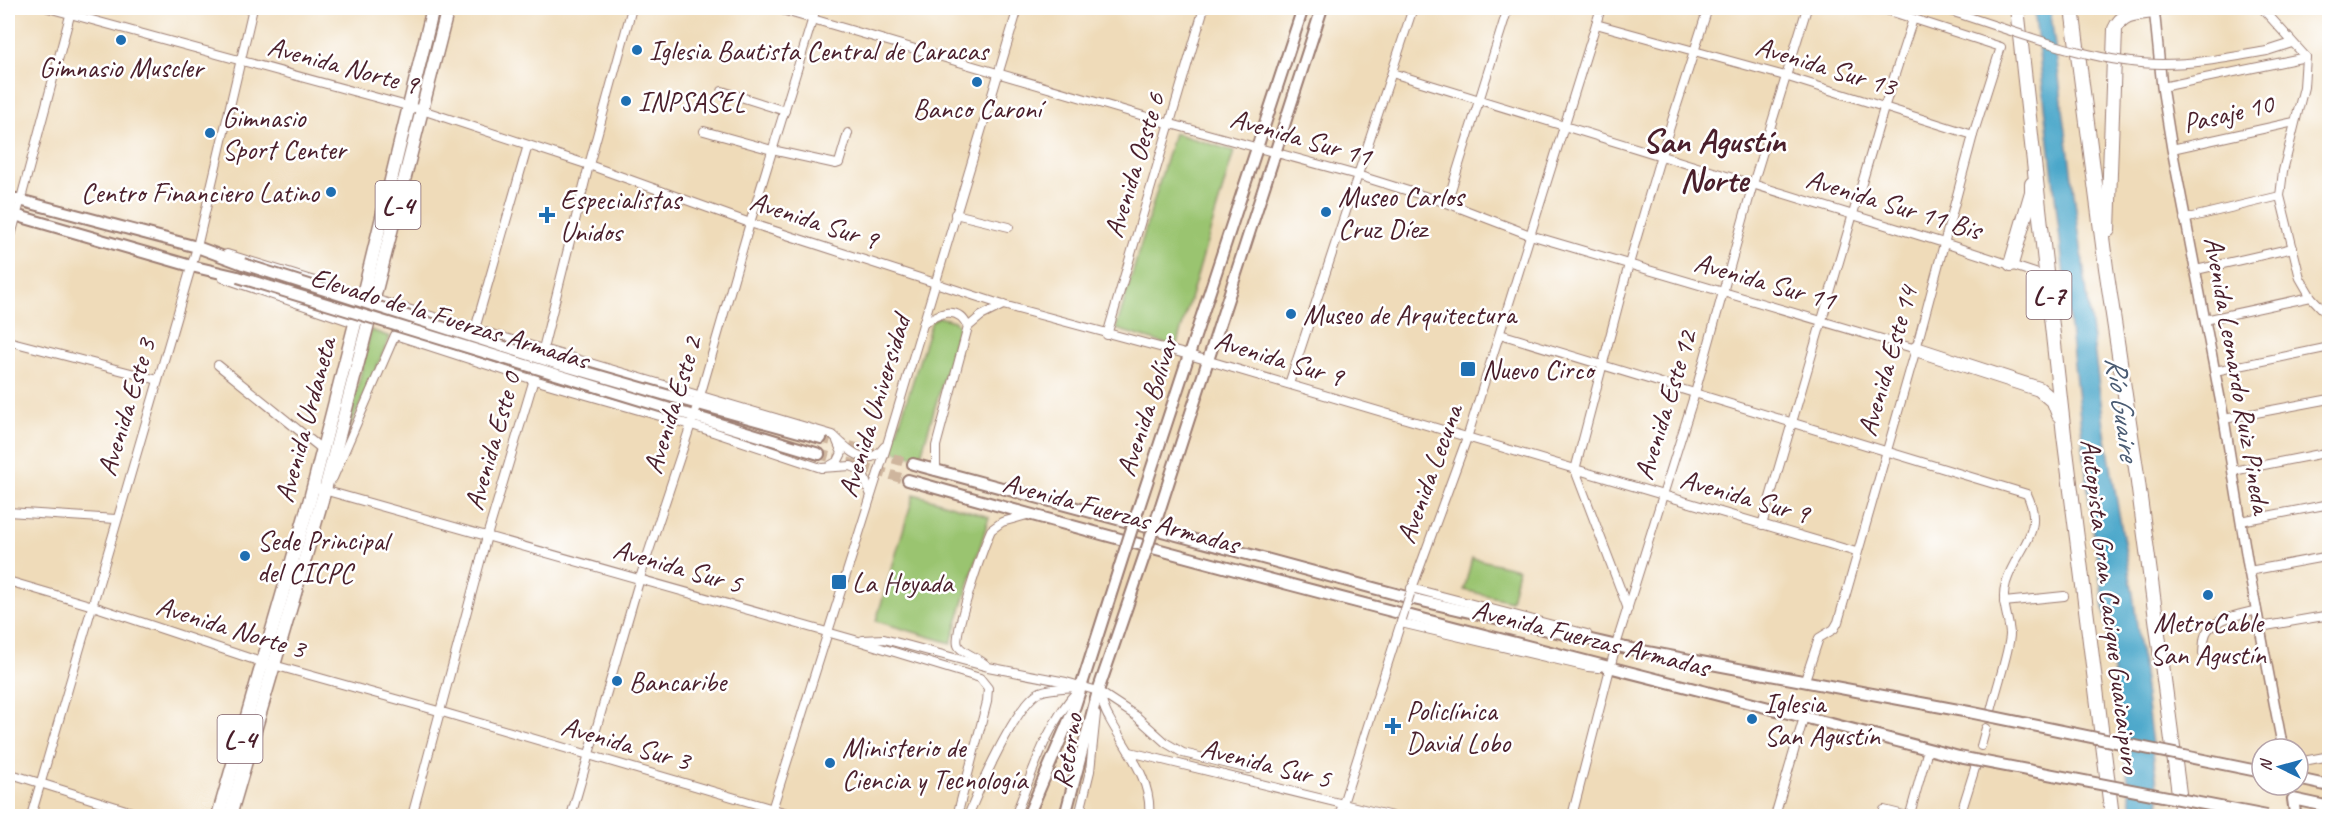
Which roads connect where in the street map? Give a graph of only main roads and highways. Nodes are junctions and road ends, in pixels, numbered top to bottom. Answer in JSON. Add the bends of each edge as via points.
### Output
{"nodes":[{"id":1,"x":433,"y":8,"type":"edge"},
{"id":2,"x":448,"y":8,"type":"edge"},
{"id":3,"x":1303,"y":8,"type":"edge"},
{"id":4,"x":1322,"y":8,"type":"edge"},
{"id":5,"x":2017,"y":8,"type":"edge"},
{"id":6,"x":2072,"y":8,"type":"edge"},
{"id":7,"x":2154,"y":9,"type":"edge"},
{"id":8,"x":2034,"y":155,"type":"junction"},
{"id":9,"x":8,"y":197,"type":"edge"},
{"id":10,"x":12,"y":214,"type":"edge"},
{"id":11,"x":2011,"y":264,"type":"road end"},
{"id":12,"x":2106,"y":268,"type":"junction"},
{"id":13,"x":365,"y":308,"type":"junction"},
{"id":14,"x":1916,"y":349,"type":"road end"},
{"id":15,"x":2064,"y":435,"type":"junction"},
{"id":16,"x":821,"y":438,"type":"tunnel mouth"},
{"id":17,"x":819,"y":454,"type":"tunnel mouth"},
{"id":18,"x":913,"y":464,"type":"tunnel mouth"},
{"id":19,"x":909,"y":480,"type":"tunnel mouth"},
{"id":20,"x":319,"y":488,"type":"junction"},
{"id":21,"x":2250,"y":770,"type":"edge"},
{"id":22,"x":2310,"y":782,"type":"edge"},
{"id":23,"x":2330,"y":786,"type":"edge"},
{"id":24,"x":2105,"y":800,"type":"dead end"},
{"id":25,"x":2330,"y":807,"type":"edge"},
{"id":26,"x":2295,"y":813,"type":"dead end"},
{"id":27,"x":218,"y":816,"type":"edge"},
{"id":28,"x":230,"y":816,"type":"edge"},
{"id":29,"x":1028,"y":816,"type":"edge"},
{"id":30,"x":1065,"y":816,"type":"edge"},
{"id":31,"x":2104,"y":816,"type":"edge"},
{"id":32,"x":2112,"y":816,"type":"edge"},
{"id":33,"x":2182,"y":816,"type":"edge"},
{"id":34,"x":2267,"y":816,"type":"edge"}],
"edges":[{"from":1,"to":13,"type":"main road","name":"Avenida Urdaneta","number":"L-4"},
{"from":2,"to":13,"type":"main road","name":"Avenida Urdaneta","number":"L-4","via":[[423,110]]},
{"from":3,"to":29,"type":"main road","name":"Avenida Bolívar","bridge":true,"via":[[1082,686]]},
{"from":4,"to":30,"type":"main road","name":"Avenida Bolívar","bridge":true,"via":[[1098,691]]},
{"from":5,"to":8,"type":"highway","name":"Autopista Gran Cacique Guaicaipuro","number":"L-7"},
{"from":6,"to":12,"type":"highway","name":"Autopista Gran Cacique Guaicaipuro","number":"L-7"},
{"from":7,"to":12,"type":"highway","via":[[2126,15],[2115,29]]},
{"from":8,"to":11,"type":"highway","via":[[2032,192]]},
{"from":8,"to":15,"type":"highway","name":"Autopista Gran Cacique Guaicaipuro","number":"L-7"},
{"from":9,"to":16,"type":"main road","name":"Elevado de la Fuerzas Armadas","bridge":true,"via":[[197,247],[555,363],[699,399]]},
{"from":10,"to":17,"type":"main road","name":"Elevado de la Fuerzas Armadas","bridge":true,"via":[[238,277],[671,415]]},
{"from":12,"to":33,"type":"highway","name":"Autopista Gran Cacique Guaicaipuro","number":"L-7"},
{"from":13,"to":20,"type":"main road","name":"Avenida Urdaneta","number":"L-4"},
{"from":13,"to":20,"type":"main road","name":"Avenida Urdaneta","number":"L-4","via":[[322,450]]},
{"from":14,"to":15,"type":"highway","via":[[2039,389],[2054,402]]},
{"from":15,"to":32,"type":"highway","name":"Autopista Gran Cacique Guaicaipuro","number":"L-7"},
{"from":18,"to":21,"type":"main road","name":"Avenida Fuerzas Armadas","bridge":true,"via":[[1407,597],[1616,645]]},
{"from":19,"to":34,"type":"main road","name":"Avenida Fuerzas Armadas","bridge":true,"via":[[1611,669],[1959,757]]},
{"from":20,"to":27,"type":"main road","name":"Avenida Urdaneta","number":"L-4","via":[[262,662]]},
{"from":20,"to":28,"type":"main road","name":"Avenida Urdaneta","number":"L-4","via":[[275,666]]},
{"from":22,"to":23,"type":"main road"},
{"from":24,"to":31,"type":"highway"},
{"from":25,"to":26,"type":"main road","via":[[2293,796]]}]}
